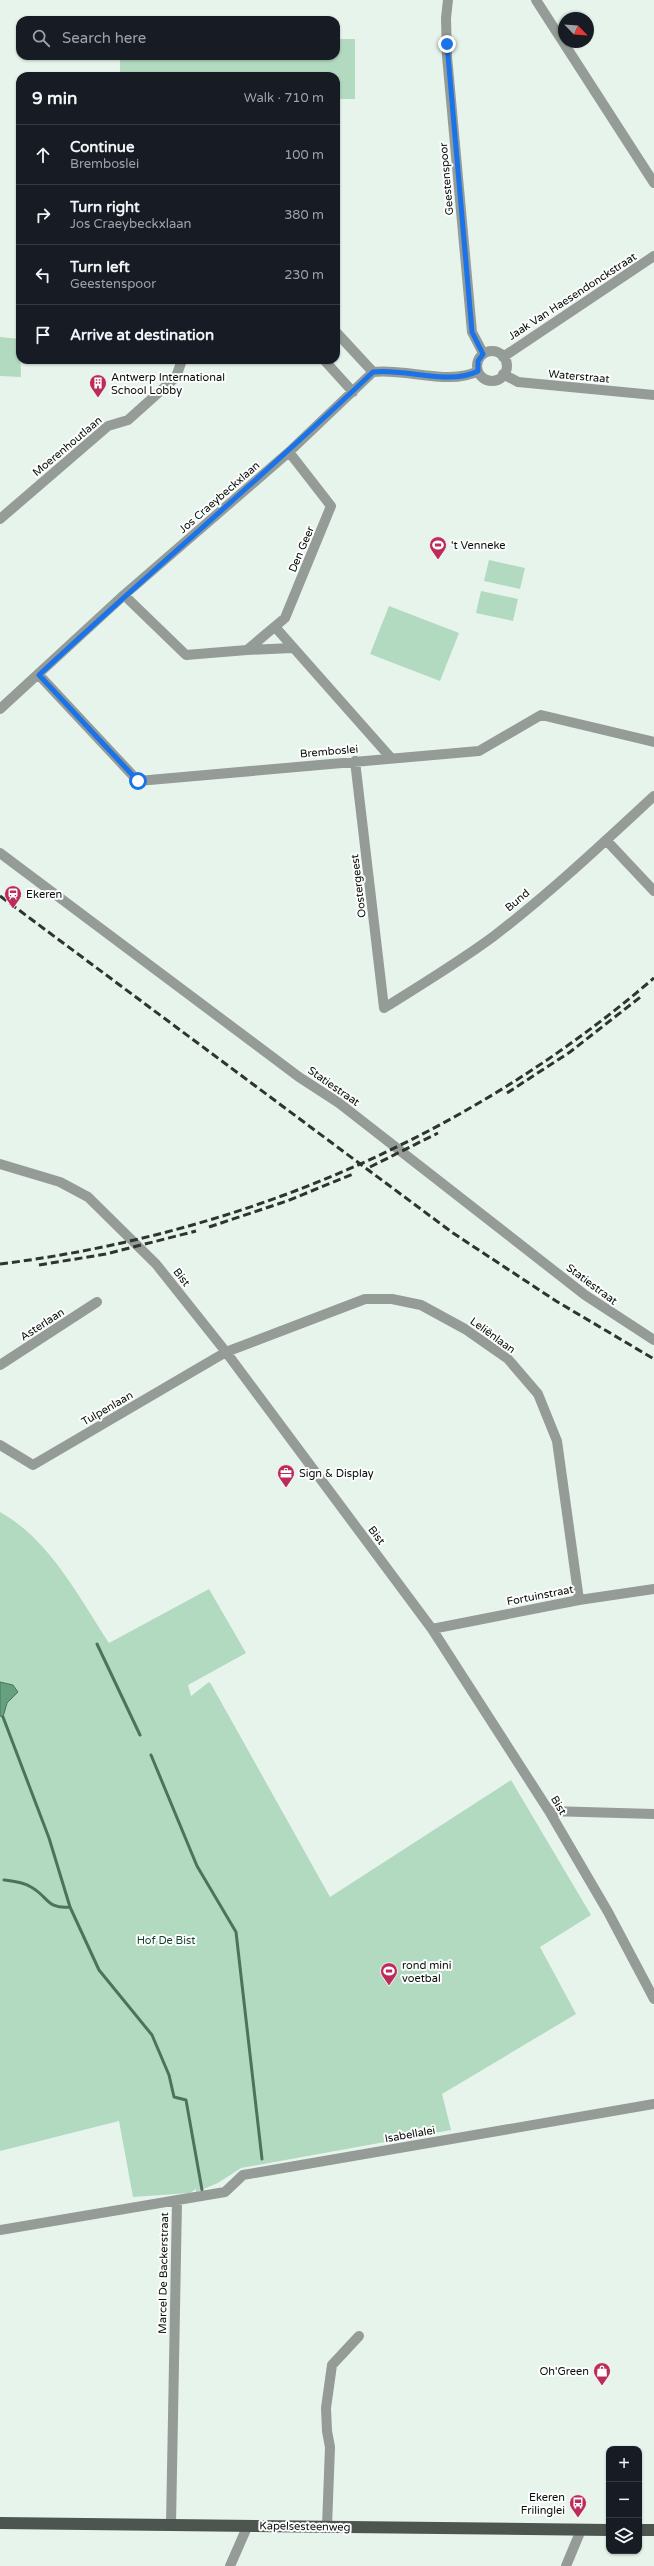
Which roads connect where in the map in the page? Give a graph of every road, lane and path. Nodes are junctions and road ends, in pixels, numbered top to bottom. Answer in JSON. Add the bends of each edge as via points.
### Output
{"nodes":[{"id":1,"x":448,"y":0,"type":"edge"},
{"id":2,"x":536,"y":0,"type":"edge"},
{"id":3,"x":654,"y":183,"type":"edge"},
{"id":4,"x":654,"y":256,"type":"edge"},
{"id":5,"x":340,"y":336,"type":"edge"},
{"id":6,"x":483,"y":354,"type":"junction"},
{"id":7,"x":503,"y":357,"type":"junction"},
{"id":8,"x":181,"y":364,"type":"edge"},
{"id":9,"x":328,"y":364,"type":"edge"},
{"id":10,"x":478,"y":371,"type":"junction"},
{"id":11,"x":373,"y":372,"type":"junction"},
{"id":12,"x":503,"y":374,"type":"junction"},
{"id":13,"x":353,"y":392,"type":"junction"},
{"id":14,"x":654,"y":394,"type":"edge"},
{"id":15,"x":288,"y":452,"type":"junction"},
{"id":16,"x":0,"y":519,"type":"edge"},
{"id":17,"x":124,"y":595,"type":"junction"},
{"id":18,"x":276,"y":628,"type":"junction"},
{"id":19,"x":292,"y":648,"type":"junction"},
{"id":20,"x":247,"y":650,"type":"junction"},
{"id":21,"x":39,"y":675,"type":"junction"},
{"id":22,"x":0,"y":709,"type":"edge"},
{"id":23,"x":654,"y":742,"type":"edge"},
{"id":24,"x":391,"y":758,"type":"junction"},
{"id":25,"x":355,"y":761,"type":"junction"},
{"id":26,"x":654,"y":796,"type":"edge"},
{"id":27,"x":606,"y":840,"type":"junction"},
{"id":28,"x":0,"y":853,"type":"edge"},
{"id":29,"x":654,"y":891,"type":"edge"},
{"id":30,"x":384,"y":1008,"type":"joint"},
{"id":31,"x":0,"y":1164,"type":"edge"},
{"id":32,"x":97,"y":1302,"type":"dead end"},
{"id":33,"x":654,"y":1340,"type":"edge"},
{"id":34,"x":226,"y":1352,"type":"junction"},
{"id":35,"x":0,"y":1365,"type":"edge"},
{"id":36,"x":0,"y":1446,"type":"edge"},
{"id":37,"x":654,"y":1589,"type":"edge"},
{"id":38,"x":579,"y":1600,"type":"junction"},
{"id":39,"x":432,"y":1629,"type":"junction"},
{"id":40,"x":549,"y":1811,"type":"junction"},
{"id":41,"x":654,"y":1814,"type":"edge"},
{"id":42,"x":654,"y":1999,"type":"edge"},
{"id":43,"x":654,"y":2104,"type":"edge"},
{"id":44,"x":177,"y":2202,"type":"junction"},
{"id":45,"x":0,"y":2230,"type":"edge"},
{"id":46,"x":359,"y":2336,"type":"dead end"},
{"id":47,"x":0,"y":2522,"type":"edge"},
{"id":48,"x":171,"y":2524,"type":"junction"},
{"id":49,"x":248,"y":2525,"type":"junction"},
{"id":50,"x":327,"y":2526,"type":"junction"},
{"id":51,"x":581,"y":2530,"type":"junction"},
{"id":52,"x":606,"y":2530,"type":"edge"},
{"id":53,"x":642,"y":2530,"type":"edge"},
{"id":54,"x":654,"y":2530,"type":"edge"},
{"id":55,"x":230,"y":2566,"type":"edge"},
{"id":56,"x":566,"y":2566,"type":"edge"}],
"edges":[{"from":1,"to":6,"type":"street","name":"Geestenspoor","via":[[447,56],[472,332]]},
{"from":2,"to":3,"type":"street"},
{"from":4,"to":7,"type":"street","name":"Jaak Van Haesendonckstraat"},
{"from":5,"to":11,"type":"street"},
{"from":6,"to":7,"type":"street","name":"Jaak Van Haesendonckstraat","via":[[491,351]]},
{"from":6,"to":10,"type":"street","via":[[478,361]]},
{"from":7,"to":12,"type":"street","via":[[506,366]]},
{"from":8,"to":16,"type":"street","name":"Moerenhoutlaan","via":[[176,377],[128,420],[108,426]]},
{"from":9,"to":13,"type":"street"},
{"from":10,"to":11,"type":"street","via":[[458,378],[390,370]]},
{"from":10,"to":12,"type":"street","via":[[490,380]]},
{"from":11,"to":13,"type":"street","name":"Jos Craeybeckxlaan"},
{"from":12,"to":14,"type":"street","name":"Waterstraat","via":[[518,382]]},
{"from":13,"to":15,"type":"street","name":"Jos Craeybeckxlaan"},
{"from":15,"to":17,"type":"street","name":"Jos Craeybeckxlaan"},
{"from":15,"to":18,"type":"street","name":"Den Geer","via":[[331,506],[285,618]]},
{"from":17,"to":20,"type":"street","via":[[186,655]]},
{"from":17,"to":21,"type":"street","name":"Jos Craeybeckxlaan"},
{"from":18,"to":19,"type":"street"},
{"from":18,"to":20,"type":"street","name":"Den Geer"},
{"from":19,"to":20,"type":"street"},
{"from":19,"to":24,"type":"street"},
{"from":21,"to":22,"type":"street","name":"Jos Craeybeckxlaan"},
{"from":21,"to":25,"type":"street","name":"Bremboslei","via":[[138,781]]},
{"from":23,"to":24,"type":"street","name":"Bremboslei","via":[[541,715],[479,751]]},
{"from":24,"to":25,"type":"street","name":"Bremboslei"},
{"from":25,"to":30,"type":"street","name":"Oostergeest"},
{"from":26,"to":27,"type":"street","name":"Bund"},
{"from":27,"to":29,"type":"street"},
{"from":27,"to":30,"type":"street","name":"Bund","via":[[494,936],[443,972]]},
{"from":28,"to":33,"type":"street","name":"Statiestraat","via":[[299,1077],[339,1103],[585,1294]]},
{"from":31,"to":34,"type":"street","name":"Bist","via":[[60,1182],[88,1197],[156,1264]]},
{"from":32,"to":35,"type":"street","name":"Asterlaan"},
{"from":34,"to":36,"type":"street","name":"Tulpenlaan","via":[[33,1465]]},
{"from":34,"to":38,"type":"street","name":"Leliënlaan","via":[[365,1299],[392,1299],[421,1305],[465,1329],[508,1359],[538,1394],[556,1441]]},
{"from":34,"to":39,"type":"street","name":"Bist"},
{"from":37,"to":38,"type":"street","name":"Fortuinstraat"},
{"from":38,"to":39,"type":"street","name":"Fortuinstraat"},
{"from":39,"to":40,"type":"street","name":"Bist"},
{"from":40,"to":41,"type":"street"},
{"from":40,"to":42,"type":"street","name":"Bist","via":[[608,1912]]},
{"from":43,"to":44,"type":"street","name":"Isabellalei","via":[[243,2175],[225,2192]]},
{"from":44,"to":45,"type":"street","name":"Marcel De Backerstraat"},
{"from":44,"to":48,"type":"street","name":"Marcel De Backerstraat"},
{"from":46,"to":50,"type":"street","via":[[332,2365],[326,2408],[330,2447]]},
{"from":47,"to":48,"type":"main road","name":"Kapelsesteenweg"},
{"from":48,"to":49,"type":"main road","name":"Kapelsesteenweg"},
{"from":49,"to":50,"type":"main road","name":"Kapelsesteenweg"},
{"from":49,"to":55,"type":"street"},
{"from":50,"to":51,"type":"main road","name":"Kapelsesteenweg"},
{"from":51,"to":52,"type":"main road","name":"Kapelsesteenweg"},
{"from":51,"to":56,"type":"street"},
{"from":53,"to":54,"type":"main road"}]}
